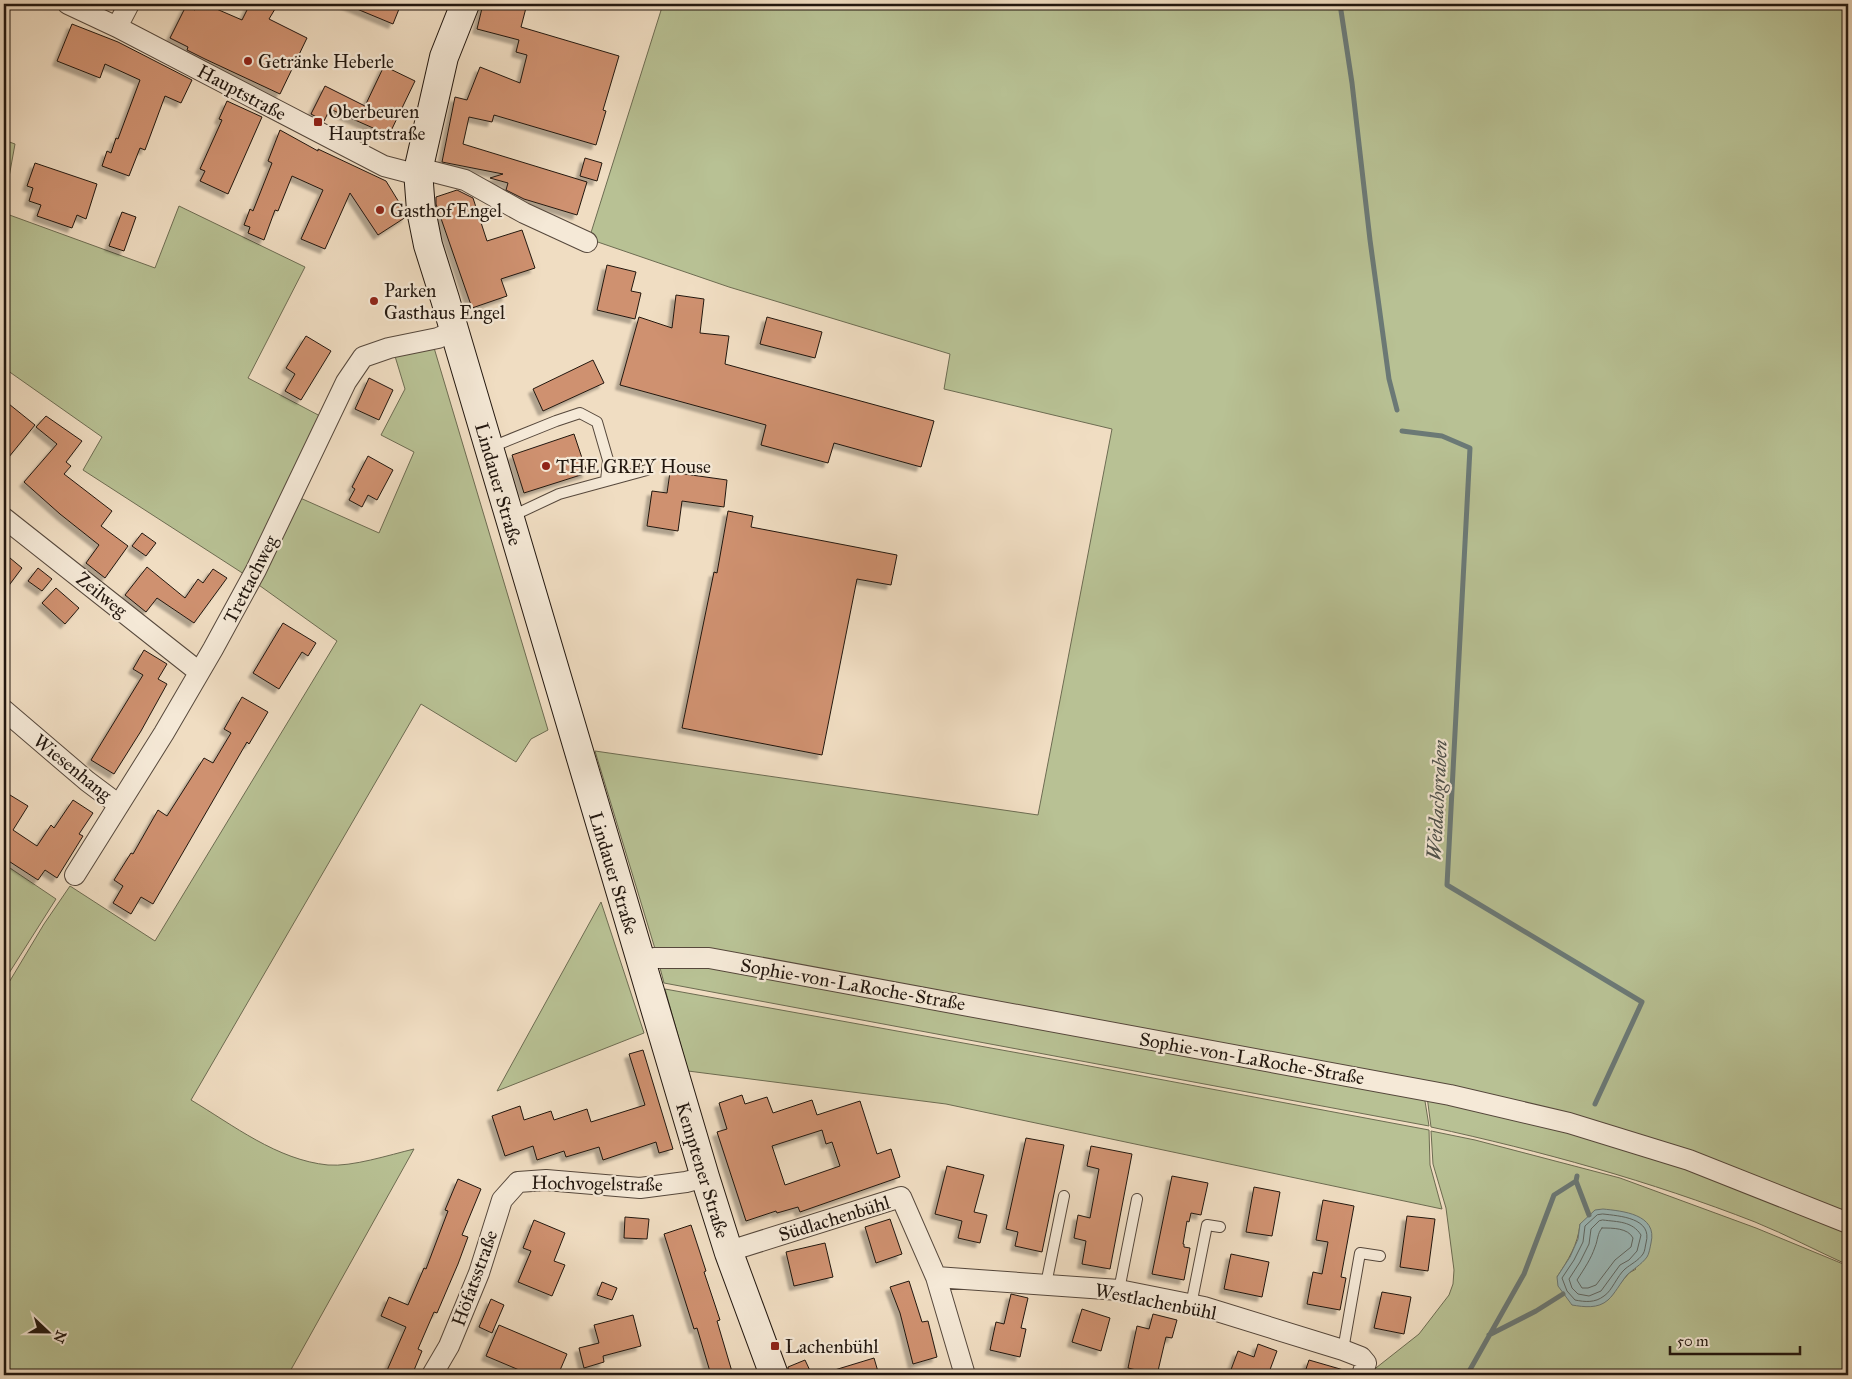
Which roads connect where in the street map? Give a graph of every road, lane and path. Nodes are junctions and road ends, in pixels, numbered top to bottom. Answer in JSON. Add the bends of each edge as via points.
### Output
{"nodes":[{"id":1,"x":68,"y":4,"type":"edge"},
{"id":2,"x":129,"y":4,"type":"edge"},
{"id":3,"x":465,"y":4,"type":"edge"},
{"id":4,"x":117,"y":27,"type":"junction"},
{"id":5,"x":418,"y":171,"type":"junction"},
{"id":6,"x":587,"y":242,"type":"dead end"},
{"id":7,"x":454,"y":331,"type":"junction"},
{"id":8,"x":488,"y":448,"type":"junction"},
{"id":9,"x":647,"y":470,"type":"dead end"},
{"id":10,"x":606,"y":481,"type":"junction"},
{"id":11,"x":509,"y":517,"type":"junction"},
{"id":12,"x":4,"y":518,"type":"edge"},
{"id":13,"x":199,"y":672,"type":"junction"},
{"id":14,"x":4,"y":710,"type":"edge"},
{"id":15,"x":119,"y":805,"type":"junction"},
{"id":16,"x":75,"y":875,"type":"dead end"},
{"id":17,"x":641,"y":962,"type":"junction"},
{"id":18,"x":705,"y":1177,"type":"junction"},
{"id":19,"x":518,"y":1182,"type":"joint"},
{"id":20,"x":1064,"y":1196,"type":"dead end"},
{"id":21,"x":1137,"y":1199,"type":"dead end"},
{"id":22,"x":1848,"y":1223,"type":"edge"},
{"id":23,"x":1220,"y":1227,"type":"dead end"},
{"id":24,"x":729,"y":1253,"type":"junction"},
{"id":25,"x":1380,"y":1256,"type":"dead end"},
{"id":26,"x":936,"y":1277,"type":"junction"},
{"id":27,"x":1046,"y":1284,"type":"junction"},
{"id":28,"x":1119,"y":1290,"type":"junction"},
{"id":29,"x":1191,"y":1305,"type":"junction"},
{"id":30,"x":1343,"y":1350,"type":"junction"},
{"id":31,"x":1364,"y":1369,"type":"edge"},
{"id":32,"x":432,"y":1375,"type":"edge"},
{"id":33,"x":774,"y":1375,"type":"edge"},
{"id":34,"x":965,"y":1375,"type":"edge"}],
"edges":[{"from":1,"to":4,"type":"street","name":"Hauptstraße"},
{"from":2,"to":4,"type":"street"},
{"from":3,"to":5,"type":"main road","name":"Lindauer Straße","via":[[444,57]]},
{"from":4,"to":5,"type":"street","name":"Hauptstraße","via":[[384,166]]},
{"from":5,"to":6,"type":"street","name":"Hauptstraße","via":[[466,180],[524,213]]},
{"from":5,"to":7,"type":"main road","name":"Lindauer Straße","via":[[428,245]]},
{"from":7,"to":8,"type":"main road","name":"Lindauer Straße"},
{"from":7,"to":13,"type":"street","name":"Trettachweg","via":[[363,357],[346,382],[256,570]]},
{"from":8,"to":10,"type":"lane","via":[[580,413],[597,422],[608,460]]},
{"from":8,"to":11,"type":"main road","name":"Lindauer Straße"},
{"from":9,"to":10,"type":"lane"},
{"from":10,"to":11,"type":"lane","via":[[559,494]]},
{"from":11,"to":17,"type":"main road","name":"Lindauer Straße"},
{"from":12,"to":13,"type":"street","name":"Zeilweg"},
{"from":13,"to":15,"type":"street","name":"Trettachweg"},
{"from":14,"to":15,"type":"street","name":"Wiesenhang"},
{"from":15,"to":16,"type":"street","name":"Trettachweg"},
{"from":17,"to":18,"type":"main road","name":"Kemptener Straße"},
{"from":17,"to":22,"type":"street","name":"Sophie-von-LaRoche-Straße","via":[[654,958],[709,958],[1450,1095],[1569,1123],[1689,1160]]},
{"from":18,"to":19,"type":"street","name":"Hochvogelstraße","via":[[640,1188],[546,1180]]},
{"from":18,"to":24,"type":"main road","name":"Kemptener Straße"},
{"from":19,"to":32,"type":"street","name":"Höfatsstraße","via":[[502,1200],[480,1272]]},
{"from":20,"to":27,"type":"lane"},
{"from":21,"to":28,"type":"lane"},
{"from":23,"to":29,"type":"lane","via":[[1207,1225]]},
{"from":24,"to":26,"type":"street","name":"Südlachenbühl","via":[[900,1197]]},
{"from":24,"to":33,"type":"main road","name":"Kemptener Straße"},
{"from":25,"to":30,"type":"lane","via":[[1360,1253]]},
{"from":26,"to":27,"type":"street","name":"Westlachenbühl"},
{"from":26,"to":34,"type":"street","name":"Südlachenbühl"},
{"from":27,"to":28,"type":"street","name":"Westlachenbühl"},
{"from":28,"to":29,"type":"street","name":"Westlachenbühl"},
{"from":29,"to":30,"type":"street","name":"Westlachenbühl"},
{"from":30,"to":31,"type":"street","name":"Westlachenbühl","via":[[1361,1357]]}]}
